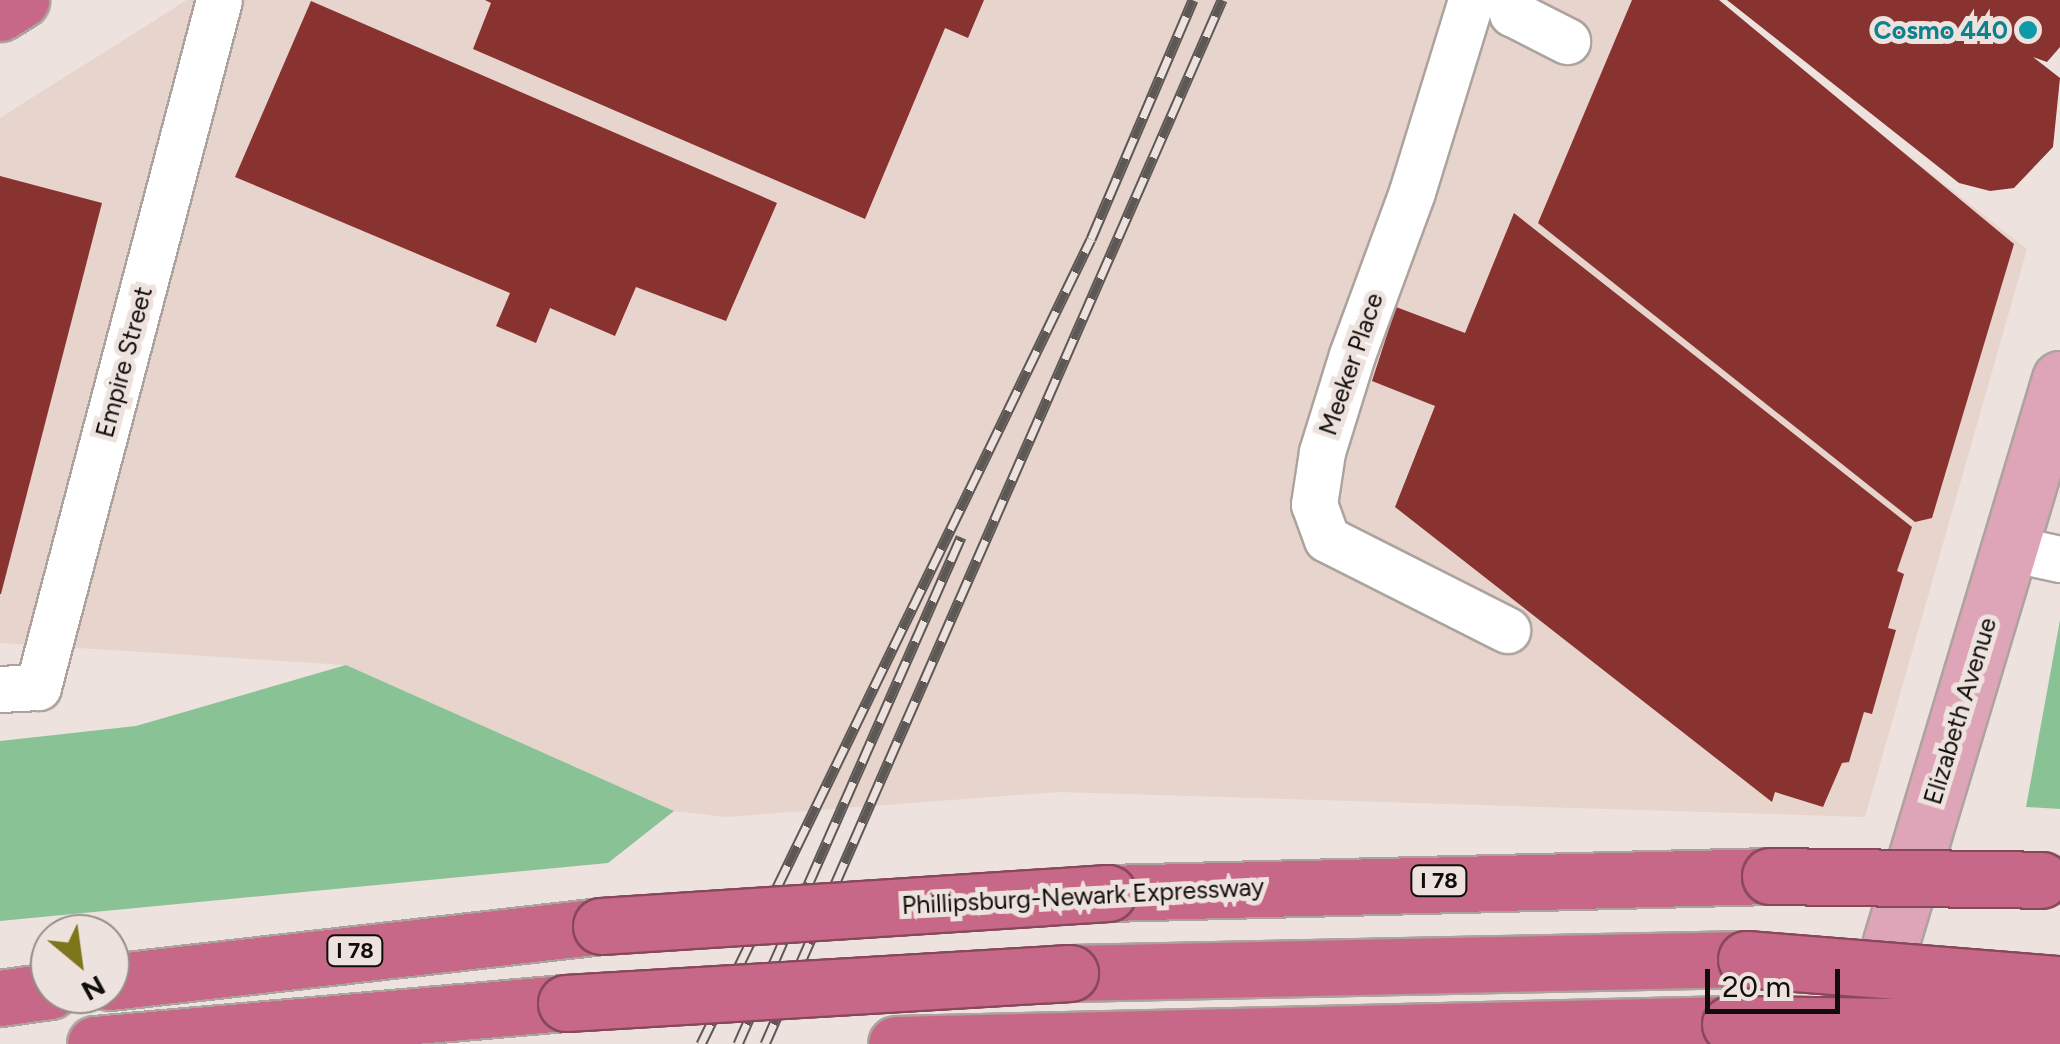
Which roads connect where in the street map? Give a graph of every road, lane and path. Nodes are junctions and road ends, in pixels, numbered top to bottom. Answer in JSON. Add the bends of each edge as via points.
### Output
{"nodes":[{"id":1,"x":22,"y":0,"type":"edge"},
{"id":2,"x":220,"y":0,"type":"edge"},
{"id":3,"x":1471,"y":0,"type":"edge"},
{"id":4,"x":1508,"y":0,"type":"edge"},
{"id":5,"x":0,"y":14,"type":"edge"},
{"id":6,"x":1567,"y":41,"type":"dead end"},
{"id":7,"x":2060,"y":379,"type":"edge"},
{"id":8,"x":2034,"y":553,"type":"edge"},
{"id":9,"x":1507,"y":630,"type":"dead end"},
{"id":10,"x":0,"y":690,"type":"edge"},
{"id":11,"x":2051,"y":881,"type":"edge"},
{"id":12,"x":130,"y":980,"type":"edge"},
{"id":13,"x":2056,"y":1007,"type":"edge"},
{"id":14,"x":95,"y":1044,"type":"edge"},
{"id":15,"x":896,"y":1044,"type":"edge"},
{"id":16,"x":1860,"y":1044,"type":"edge"}],
"edges":[{"from":1,"to":5,"type":"highway"},
{"from":2,"to":10,"type":"street","name":"Empire Street","via":[[38,686]]},
{"from":3,"to":9,"type":"street","name":"Meeker Place","via":[[1347,371],[1314,504],[1327,539]]},
{"from":4,"to":6,"type":"street","via":[[1512,13]]},
{"from":7,"to":8,"type":"main road","name":"Elizabeth Avenue"},
{"from":8,"to":16,"type":"main road","name":"Elizabeth Avenue"},
{"from":11,"to":12,"type":"highway","name":"Phillipsburg-Newark Expressway","number":"I 78","bridge":true,"via":[[1770,876],[1108,893],[602,926]]},
{"from":13,"to":14,"type":"highway","bridge":true,"via":[[1746,959],[1070,973],[566,1003]]},
{"from":13,"to":15,"type":"highway","bridge":true,"via":[[1730,1024]]}]}
